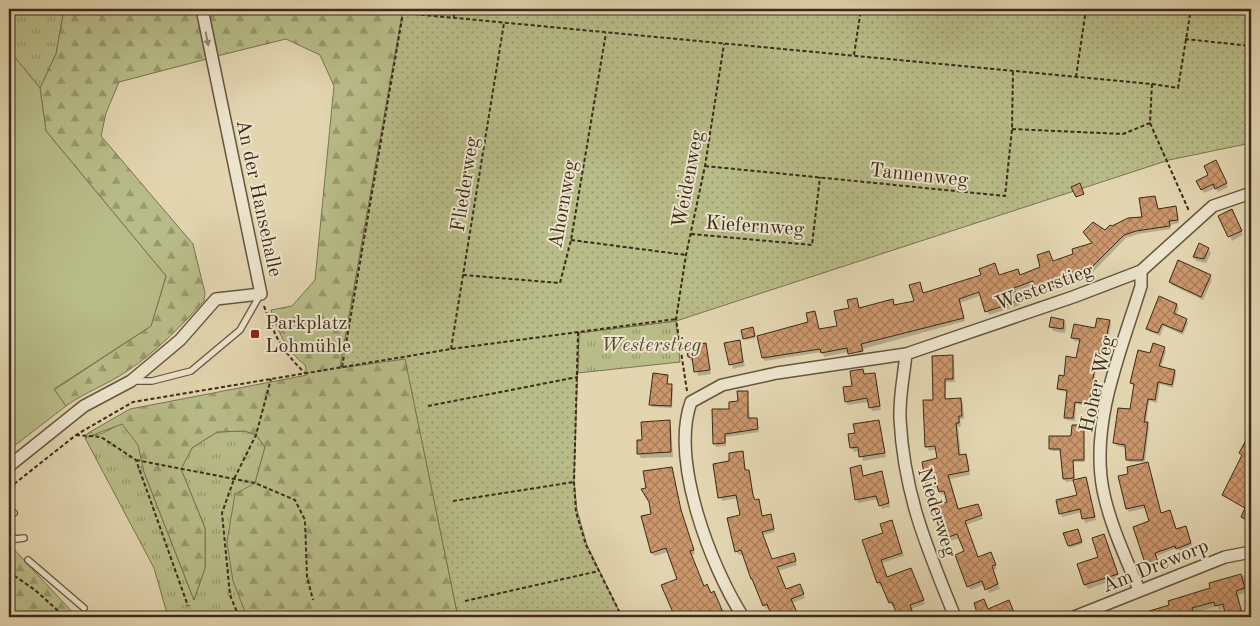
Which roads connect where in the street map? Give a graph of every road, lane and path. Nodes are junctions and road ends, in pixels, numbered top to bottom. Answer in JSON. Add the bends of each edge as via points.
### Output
{"nodes":[{"id":1,"x":202,"y":9,"type":"edge"},
{"id":2,"x":455,"y":9,"type":"edge"},
{"id":3,"x":861,"y":9,"type":"edge"},
{"id":4,"x":1086,"y":9,"type":"edge"},
{"id":5,"x":1191,"y":9,"type":"edge"},
{"id":6,"x":454,"y":17,"type":"junction"},
{"id":7,"x":504,"y":23,"type":"junction"},
{"id":8,"x":606,"y":33,"type":"junction"},
{"id":9,"x":1185,"y":39,"type":"junction"},
{"id":10,"x":724,"y":44,"type":"junction"},
{"id":11,"x":1251,"y":46,"type":"edge"},
{"id":12,"x":854,"y":55,"type":"junction"},
{"id":13,"x":1013,"y":71,"type":"junction"},
{"id":14,"x":1076,"y":77,"type":"junction"},
{"id":15,"x":1152,"y":84,"type":"junction"},
{"id":16,"x":1150,"y":123,"type":"junction"},
{"id":17,"x":1012,"y":129,"type":"junction"},
{"id":18,"x":705,"y":166,"type":"junction"},
{"id":19,"x":820,"y":178,"type":"junction"},
{"id":20,"x":1251,"y":193,"type":"edge"},
{"id":21,"x":1194,"y":221,"type":"junction"},
{"id":22,"x":690,"y":234,"type":"junction"},
{"id":23,"x":570,"y":240,"type":"junction"},
{"id":24,"x":686,"y":255,"type":"junction"},
{"id":25,"x":1142,"y":271,"type":"junction"},
{"id":26,"x":462,"y":275,"type":"junction"},
{"id":27,"x":261,"y":294,"type":"junction"},
{"id":28,"x":676,"y":319,"type":"junction"},
{"id":29,"x":578,"y":332,"type":"junction"},
{"id":30,"x":451,"y":349,"type":"junction"},
{"id":31,"x":906,"y":354,"type":"junction"},
{"id":32,"x":342,"y":367,"type":"junction"},
{"id":33,"x":305,"y":373,"type":"junction"},
{"id":34,"x":578,"y":376,"type":"junction"},
{"id":35,"x":271,"y":379,"type":"junction"},
{"id":36,"x":131,"y":381,"type":"junction"},
{"id":37,"x":428,"y":406,"type":"dead end"},
{"id":38,"x":689,"y":406,"type":"junction"},
{"id":39,"x":76,"y":436,"type":"junction"},
{"id":40,"x":136,"y":460,"type":"junction"},
{"id":41,"x":9,"y":466,"type":"edge"},
{"id":42,"x":234,"y":479,"type":"junction"},
{"id":43,"x":574,"y":482,"type":"junction"},
{"id":44,"x":9,"y":488,"type":"edge"},
{"id":45,"x":453,"y":501,"type":"dead end"},
{"id":46,"x":9,"y":535,"type":"edge"},
{"id":47,"x":24,"y":538,"type":"dead end"},
{"id":48,"x":1251,"y":543,"type":"edge"},
{"id":49,"x":1251,"y":552,"type":"edge"},
{"id":50,"x":1224,"y":557,"type":"junction"},
{"id":51,"x":28,"y":560,"type":"dead end"},
{"id":52,"x":599,"y":571,"type":"junction"},
{"id":53,"x":9,"y":572,"type":"edge"},
{"id":54,"x":1139,"y":590,"type":"junction"},
{"id":55,"x":313,"y":600,"type":"dead end"},
{"id":56,"x":465,"y":601,"type":"dead end"},
{"id":57,"x":188,"y":606,"type":"dead end"},
{"id":58,"x":84,"y":608,"type":"dead end"},
{"id":59,"x":65,"y":617,"type":"edge"},
{"id":60,"x":239,"y":617,"type":"edge"},
{"id":61,"x":622,"y":617,"type":"edge"},
{"id":62,"x":743,"y":617,"type":"edge"},
{"id":63,"x":955,"y":617,"type":"edge"},
{"id":64,"x":1074,"y":617,"type":"edge"}],
"edges":[{"from":1,"to":27,"type":"street","name":"An der Hansehalle","one_way":true},
{"from":2,"to":6,"type":"path"},
{"from":3,"to":12,"type":"path"},
{"from":4,"to":14,"type":"path"},
{"from":5,"to":9,"type":"path"},
{"from":6,"to":7,"type":"path"},
{"from":6,"to":32,"type":"path","via":[[404,13]]},
{"from":7,"to":8,"type":"path"},
{"from":7,"to":26,"type":"path","name":"Fliederweg"},
{"from":8,"to":10,"type":"path"},
{"from":8,"to":23,"type":"path","name":"Ahornweg"},
{"from":9,"to":11,"type":"path"},
{"from":9,"to":15,"type":"path","via":[[1178,88]]},
{"from":10,"to":12,"type":"path"},
{"from":10,"to":18,"type":"path","name":"Weidenweg"},
{"from":12,"to":13,"type":"path"},
{"from":13,"to":14,"type":"path"},
{"from":13,"to":17,"type":"path","name":"Tannenweg"},
{"from":14,"to":15,"type":"path"},
{"from":15,"to":16,"type":"path"},
{"from":16,"to":17,"type":"path","via":[[1122,134]]},
{"from":16,"to":21,"type":"path"},
{"from":17,"to":19,"type":"path","name":"Tannenweg","via":[[1004,196]]},
{"from":18,"to":19,"type":"path","name":"Tannenweg"},
{"from":18,"to":22,"type":"path","name":"Weidenweg"},
{"from":19,"to":22,"type":"path","name":"Kiefernweg","via":[[812,245]]},
{"from":20,"to":21,"type":"street","name":"Westerstieg","via":[[1213,206]]},
{"from":21,"to":25,"type":"street","name":"Westerstieg"},
{"from":22,"to":24,"type":"path","name":"Weidenweg"},
{"from":23,"to":24,"type":"path"},
{"from":23,"to":26,"type":"path","name":"Ahornweg","via":[[560,283]]},
{"from":24,"to":28,"type":"path","name":"Weidenweg"},
{"from":25,"to":31,"type":"street","name":"Westerstieg"},
{"from":25,"to":54,"type":"street","name":"Hoher Weg","via":[[1141,286],[1101,426],[1100,460],[1103,490],[1112,524]]},
{"from":26,"to":30,"type":"path","name":"Fliederweg"},
{"from":27,"to":33,"type":"path","via":[[273,333],[287,356]]},
{"from":27,"to":36,"type":"street","name":"An der Hansehalle","via":[[216,300],[180,340]]},
{"from":27,"to":36,"type":"lane","via":[[240,330],[191,371],[152,381]]},
{"from":28,"to":29,"type":"path"},
{"from":28,"to":38,"type":"path","name":"Weidenweg"},
{"from":29,"to":30,"type":"path"},
{"from":29,"to":34,"type":"path"},
{"from":30,"to":32,"type":"path"},
{"from":31,"to":38,"type":"street","name":"Westerstieg","via":[[777,373],[722,385]]},
{"from":31,"to":63,"type":"street","name":"Niederweg","via":[[900,417],[910,497],[920,531]]},
{"from":32,"to":33,"type":"path"},
{"from":33,"to":35,"type":"path"},
{"from":34,"to":37,"type":"path"},
{"from":34,"to":43,"type":"path"},
{"from":35,"to":39,"type":"path","via":[[133,402]]},
{"from":35,"to":42,"type":"path","via":[[256,435]]},
{"from":36,"to":41,"type":"street","name":"An der Hansehalle","via":[[84,406]]},
{"from":38,"to":62,"type":"street","via":[[685,434],[694,503],[713,558]]},
{"from":39,"to":40,"type":"path","via":[[101,437]]},
{"from":39,"to":44,"type":"path"},
{"from":40,"to":42,"type":"path"},
{"from":40,"to":57,"type":"path"},
{"from":42,"to":55,"type":"path","via":[[255,483],[296,500],[305,520],[306,577]]},
{"from":42,"to":60,"type":"path","via":[[222,513],[230,595]]},
{"from":43,"to":45,"type":"path"},
{"from":43,"to":52,"type":"path","via":[[576,512],[586,545]]},
{"from":46,"to":47,"type":"lane","via":[[16,539]]},
{"from":48,"to":50,"type":"street"},
{"from":49,"to":50,"type":"street","name":"Am Dreworp"},
{"from":50,"to":54,"type":"street","name":"Am Dreworp"},
{"from":51,"to":58,"type":"lane"},
{"from":52,"to":56,"type":"path"},
{"from":52,"to":61,"type":"path"},
{"from":53,"to":59,"type":"path"},
{"from":54,"to":64,"type":"street","name":"Am Dreworp"}]}
